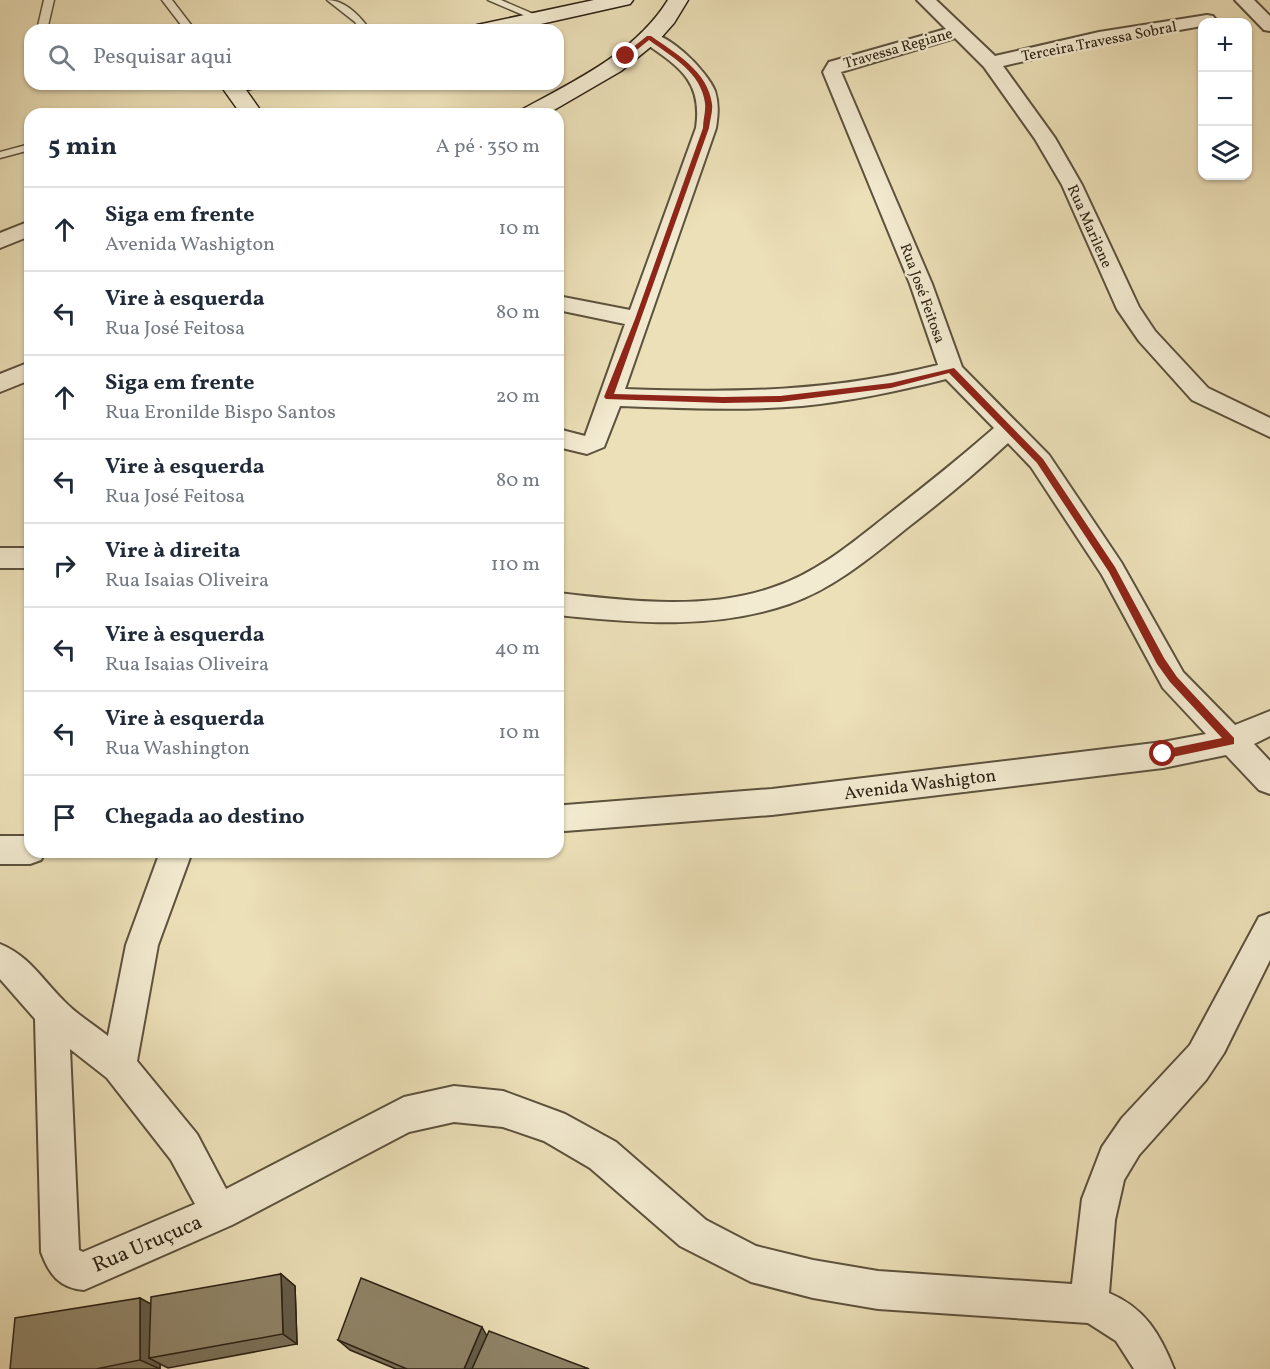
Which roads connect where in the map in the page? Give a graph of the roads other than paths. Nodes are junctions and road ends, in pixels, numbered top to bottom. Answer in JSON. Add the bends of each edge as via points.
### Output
{"nodes":[{"id":1,"x":49,"y":0,"type":"edge"},
{"id":2,"x":167,"y":0,"type":"edge"},
{"id":3,"x":332,"y":0,"type":"edge"},
{"id":4,"x":493,"y":0,"type":"edge"},
{"id":5,"x":623,"y":0,"type":"edge"},
{"id":6,"x":678,"y":0,"type":"edge"},
{"id":7,"x":926,"y":0,"type":"edge"},
{"id":8,"x":1244,"y":0,"type":"edge"},
{"id":9,"x":540,"y":19,"type":"junction"},
{"id":10,"x":1198,"y":22,"type":"edge"},
{"id":11,"x":43,"y":24,"type":"edge"},
{"id":12,"x":183,"y":24,"type":"edge"},
{"id":13,"x":360,"y":24,"type":"edge"},
{"id":14,"x":515,"y":24,"type":"edge"},
{"id":15,"x":1270,"y":26,"type":"edge"},
{"id":16,"x":960,"y":31,"type":"junction"},
{"id":17,"x":649,"y":37,"type":"junction"},
{"id":18,"x":991,"y":63,"type":"junction"},
{"id":19,"x":836,"y":66,"type":"joint"},
{"id":20,"x":238,"y":90,"type":"edge"},
{"id":21,"x":248,"y":108,"type":"edge"},
{"id":22,"x":541,"y":108,"type":"edge"},
{"id":23,"x":24,"y":149,"type":"edge"},
{"id":24,"x":0,"y":155,"type":"edge"},
{"id":25,"x":24,"y":231,"type":"edge"},
{"id":26,"x":0,"y":241,"type":"edge"},
{"id":27,"x":564,"y":304,"type":"edge"},
{"id":28,"x":639,"y":319,"type":"junction"},
{"id":29,"x":951,"y":370,"type":"junction"},
{"id":30,"x":24,"y":373,"type":"edge"},
{"id":31,"x":0,"y":384,"type":"edge"},
{"id":32,"x":605,"y":407,"type":"junction"},
{"id":33,"x":1009,"y":428,"type":"junction"},
{"id":34,"x":1270,"y":428,"type":"edge"},
{"id":35,"x":564,"y":440,"type":"edge"},
{"id":36,"x":0,"y":558,"type":"edge"},
{"id":37,"x":24,"y":558,"type":"edge"},
{"id":38,"x":564,"y":605,"type":"edge"},
{"id":39,"x":1270,"y":723,"type":"edge"},
{"id":40,"x":1231,"y":741,"type":"junction"},
{"id":41,"x":1270,"y":781,"type":"edge"},
{"id":42,"x":565,"y":818,"type":"dead end"},
{"id":43,"x":0,"y":850,"type":"edge"},
{"id":44,"x":24,"y":850,"type":"edge"},
{"id":45,"x":174,"y":858,"type":"edge"},
{"id":46,"x":1270,"y":928,"type":"edge"},
{"id":47,"x":0,"y":959,"type":"edge"},
{"id":48,"x":52,"y":1013,"type":"junction"},
{"id":49,"x":119,"y":1066,"type":"junction"},
{"id":50,"x":219,"y":1212,"type":"junction"},
{"id":51,"x":1089,"y":1304,"type":"junction"},
{"id":52,"x":1154,"y":1369,"type":"edge"}],
"edges":[{"from":1,"to":11,"type":"lane"},
{"from":2,"to":12,"type":"lane"},
{"from":3,"to":13,"type":"lane"},
{"from":4,"to":9,"type":"lane"},
{"from":5,"to":9,"type":"street"},
{"from":6,"to":17,"type":"street"},
{"from":7,"to":16,"type":"street","name":"Rua Marilene"},
{"from":8,"to":15,"type":"street"},
{"from":9,"to":14,"type":"street"},
{"from":10,"to":18,"type":"street","name":"Terceira Travessa Sobral","via":[[1099,38]]},
{"from":16,"to":18,"type":"street","name":"Rua Marilene"},
{"from":16,"to":19,"type":"street","name":"Travessa Regiane"},
{"from":17,"to":22,"type":"street","via":[[603,72]]},
{"from":17,"to":28,"type":"street","via":[[691,68],[703,86],[708,104],[706,128]]},
{"from":18,"to":34,"type":"street","name":"Rua Marilene","via":[[1029,114],[1072,184],[1128,309],[1147,336],[1200,394]]},
{"from":19,"to":29,"type":"street","name":"Rua José Feitosa","via":[[833,79],[921,284]]},
{"from":20,"to":21,"type":"street"},
{"from":23,"to":24,"type":"lane"},
{"from":25,"to":26,"type":"street"},
{"from":27,"to":28,"type":"street"},
{"from":28,"to":32,"type":"street"},
{"from":29,"to":32,"type":"street","via":[[891,386],[780,399]]},
{"from":29,"to":33,"type":"street"},
{"from":30,"to":31,"type":"street"},
{"from":32,"to":35,"type":"street","via":[[595,441],[587,446]]},
{"from":33,"to":38,"type":"street","via":[[861,551],[800,588],[764,602],[708,612],[655,614]]},
{"from":33,"to":40,"type":"street","via":[[1040,461],[1077,515],[1112,569],[1173,680]]},
{"from":36,"to":37,"type":"street"},
{"from":39,"to":40,"type":"street","name":"Avenida Washigton"},
{"from":40,"to":41,"type":"street"},
{"from":40,"to":42,"type":"street","name":"Avenida Washigton","via":[[1163,754],[772,801]]},
{"from":43,"to":44,"type":"street"},
{"from":45,"to":49,"type":"street","via":[[142,945]]},
{"from":46,"to":51,"type":"street","via":[[1228,1014],[1201,1058],[1125,1144],[1108,1175],[1099,1209]]},
{"from":47,"to":48,"type":"street","name":"Rua Uruçuca","via":[[18,972]]},
{"from":48,"to":49,"type":"street","name":"Rua Uruçuca"},
{"from":48,"to":50,"type":"street","name":"Rua Uruçuca","via":[[63,1262],[75,1270],[84,1270]]},
{"from":49,"to":50,"type":"street","name":"Rua Uruçuca","via":[[184,1147]]},
{"from":50,"to":51,"type":"street","via":[[404,1115],[454,1104],[503,1109],[553,1125],[603,1155],[693,1233],[751,1263],[878,1290]]},
{"from":51,"to":52,"type":"street","via":[[1112,1313],[1132,1329]]}]}
